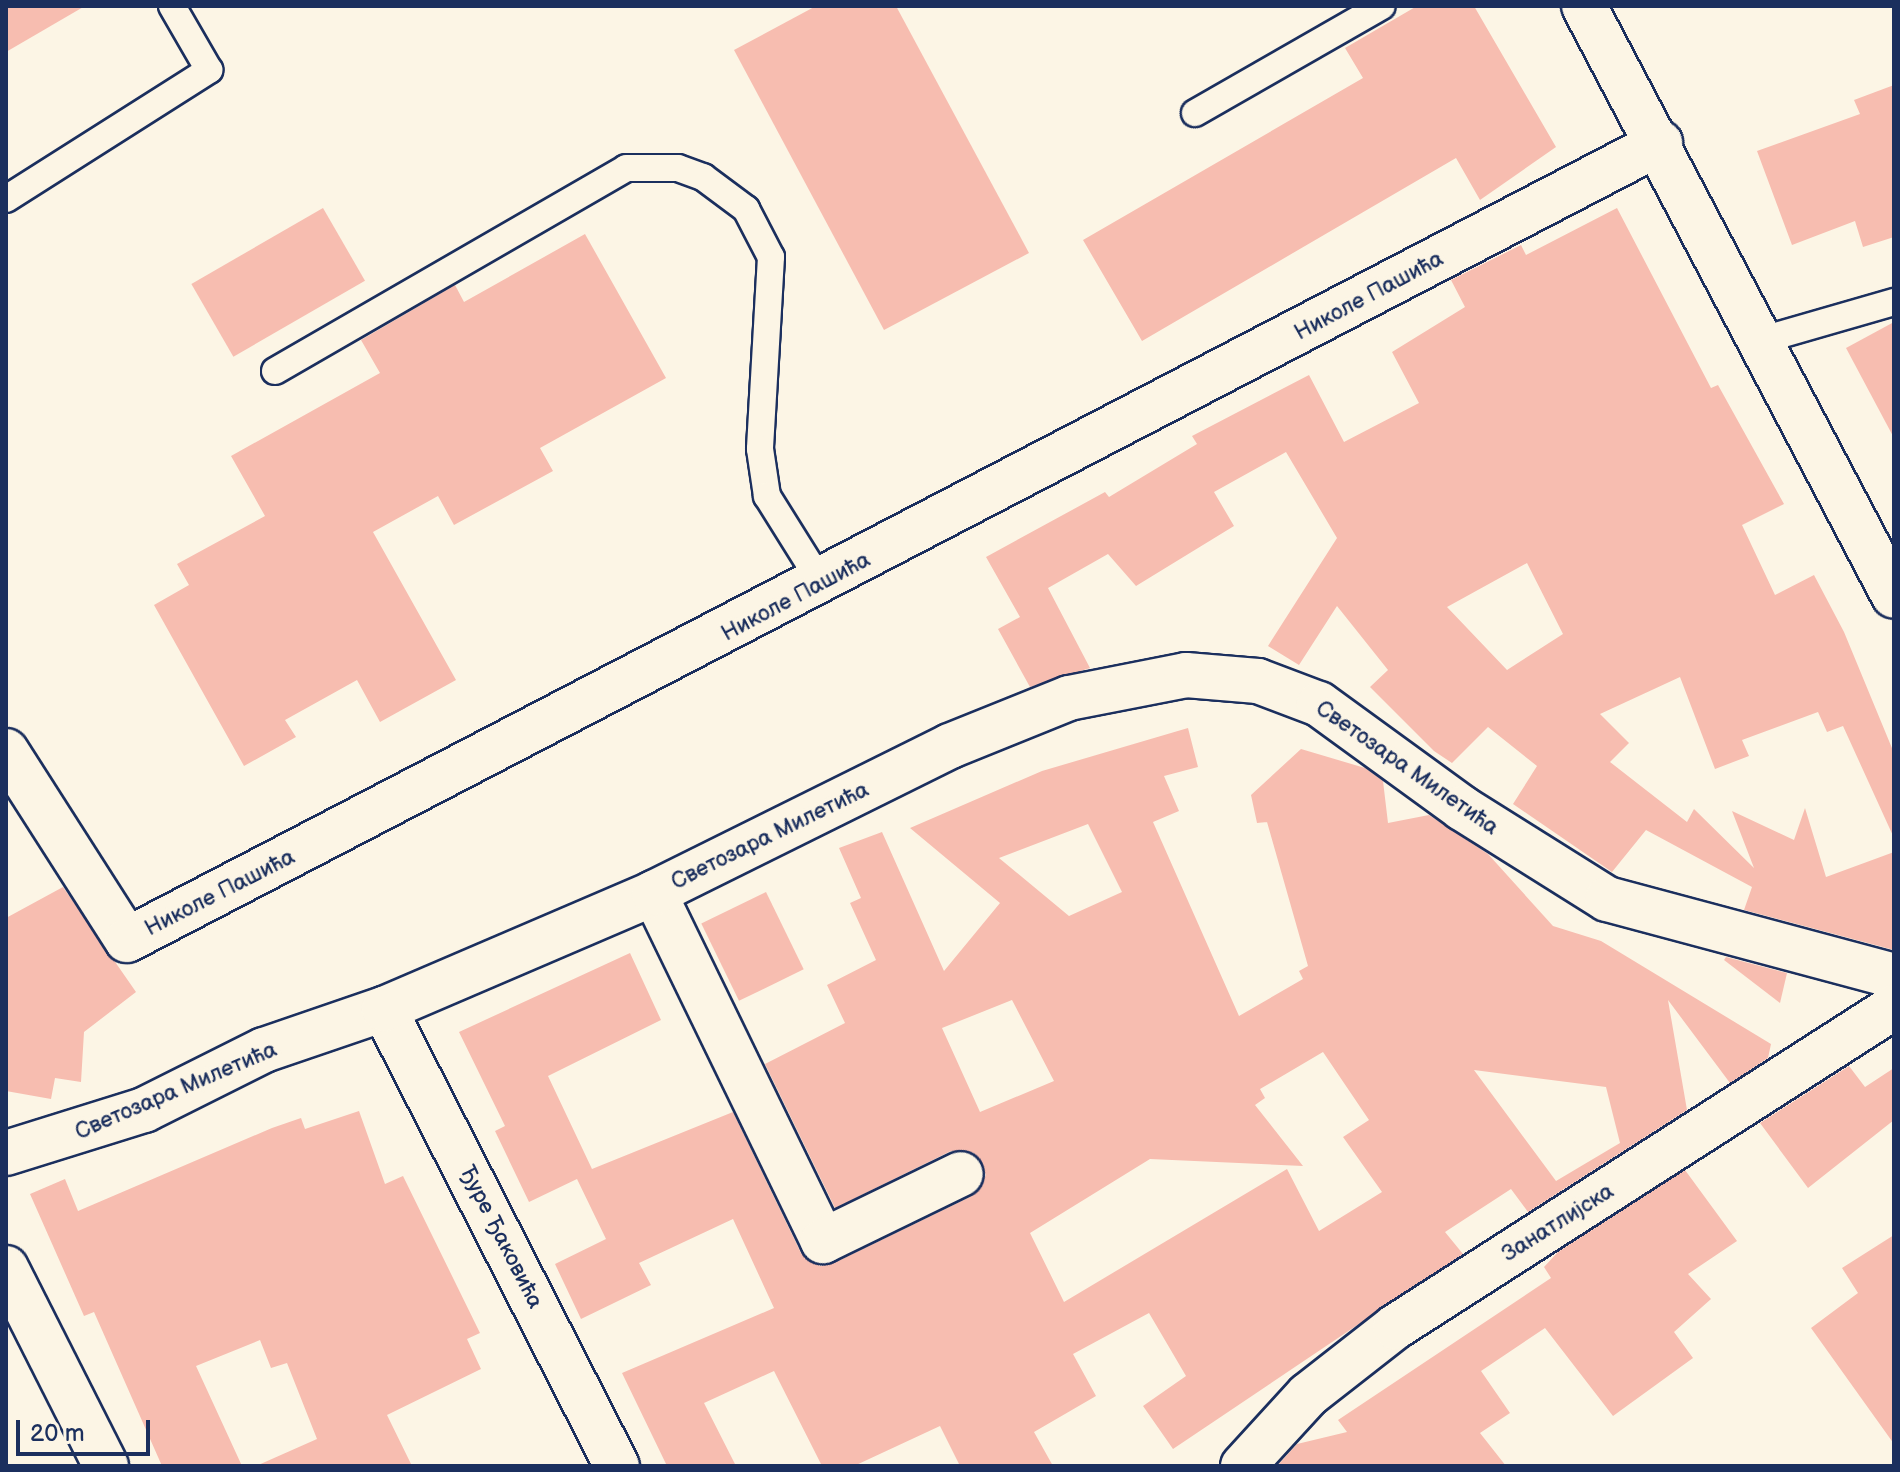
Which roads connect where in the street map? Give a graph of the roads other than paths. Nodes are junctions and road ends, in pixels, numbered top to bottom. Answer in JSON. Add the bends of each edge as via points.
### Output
{"nodes":[{"id":1,"x":172,"y":6,"type":"edge"},
{"id":2,"x":1382,"y":6,"type":"edge"},
{"id":3,"x":1584,"y":6,"type":"edge"},
{"id":4,"x":1195,"y":113,"type":"dead end"},
{"id":5,"x":1660,"y":143,"type":"junction"},
{"id":6,"x":6,"y":199,"type":"edge"},
{"id":7,"x":1894,"y":302,"type":"edge"},
{"id":8,"x":1759,"y":341,"type":"junction"},
{"id":9,"x":275,"y":371,"type":"dead end"},
{"id":10,"x":822,"y":584,"type":"junction"},
{"id":11,"x":1894,"y":596,"type":"edge"},
{"id":12,"x":6,"y":751,"type":"edge"},
{"id":13,"x":654,"y":893,"type":"junction"},
{"id":14,"x":1894,"y":976,"type":"edge"},
{"id":15,"x":1894,"y":1007,"type":"edge"},
{"id":16,"x":384,"y":1009,"type":"junction"},
{"id":17,"x":6,"y":1153,"type":"edge"},
{"id":18,"x":961,"y":1174,"type":"dead end"},
{"id":19,"x":6,"y":1268,"type":"edge"},
{"id":20,"x":106,"y":1466,"type":"edge"},
{"id":21,"x":617,"y":1466,"type":"edge"},
{"id":22,"x":1243,"y":1466,"type":"edge"}],
"edges":[{"from":1,"to":6,"type":"lane","via":[[209,70]]},
{"from":2,"to":4,"type":"lane"},
{"from":3,"to":5,"type":"street"},
{"from":5,"to":8,"type":"street"},
{"from":5,"to":10,"type":"street","name":"Николе Пашића"},
{"from":7,"to":8,"type":"lane"},
{"from":8,"to":11,"type":"street"},
{"from":9,"to":10,"type":"lane","via":[[626,168],[678,168],[703,177],[746,209],[771,257],[773,312],[758,402],[767,496]]},
{"from":10,"to":12,"type":"street","name":"Николе Пашића","via":[[127,940]]},
{"from":13,"to":14,"type":"street","name":"Светозара Милетића","via":[[950,746],[1069,698],[1186,675],[1258,681],[1319,704],[1462,808],[1607,899]]},
{"from":13,"to":16,"type":"street","name":"Светозара Милетића"},
{"from":13,"to":18,"type":"street","name":"Светозара Милетића","via":[[823,1241]]},
{"from":15,"to":22,"type":"street","name":"Занатлијска","via":[[1395,1327],[1308,1395]]},
{"from":16,"to":17,"type":"street","name":"Светозара Милетића","via":[[264,1050],[144,1110]]},
{"from":16,"to":21,"type":"street","name":"Ђуре Ђаковића"},
{"from":19,"to":20,"type":"street"}]}
